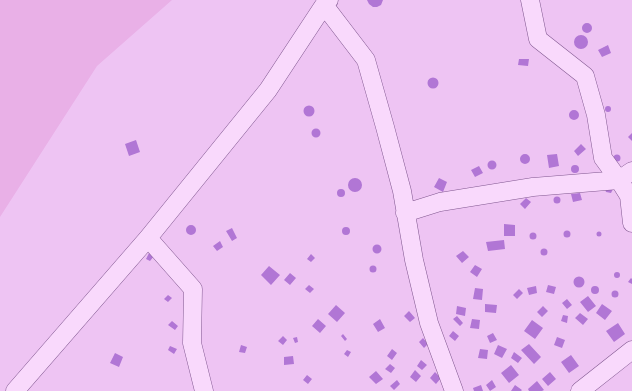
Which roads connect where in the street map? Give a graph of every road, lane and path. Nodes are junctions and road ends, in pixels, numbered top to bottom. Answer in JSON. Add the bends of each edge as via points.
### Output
{"nodes":[{"id":1,"x":530,"y":0,"type":"edge"},
{"id":2,"x":327,"y":2,"type":"edge"},
{"id":3,"x":626,"y":175,"type":"edge"},
{"id":4,"x":406,"y":213,"type":"junction"},
{"id":5,"x":632,"y":223,"type":"edge"},
{"id":6,"x":148,"y":238,"type":"junction"},
{"id":7,"x":632,"y":350,"type":"edge"},
{"id":8,"x":15,"y":391,"type":"edge"},
{"id":9,"x":204,"y":391,"type":"edge"},
{"id":10,"x":454,"y":391,"type":"edge"},
{"id":11,"x":580,"y":391,"type":"edge"}],
"edges":[{"from":1,"to":3,"type":"street","via":[[538,39],[585,76],[596,115],[603,158]]},
{"from":2,"to":4,"type":"street","via":[[366,60],[386,127]]},
{"from":2,"to":6,"type":"street","via":[[268,90]]},
{"from":3,"to":4,"type":"street","via":[[440,202]]},
{"from":3,"to":5,"type":"street"},
{"from":4,"to":10,"type":"street","via":[[429,323]]},
{"from":6,"to":8,"type":"street"},
{"from":6,"to":9,"type":"street","via":[[193,289],[192,343]]},
{"from":7,"to":11,"type":"street"}]}
